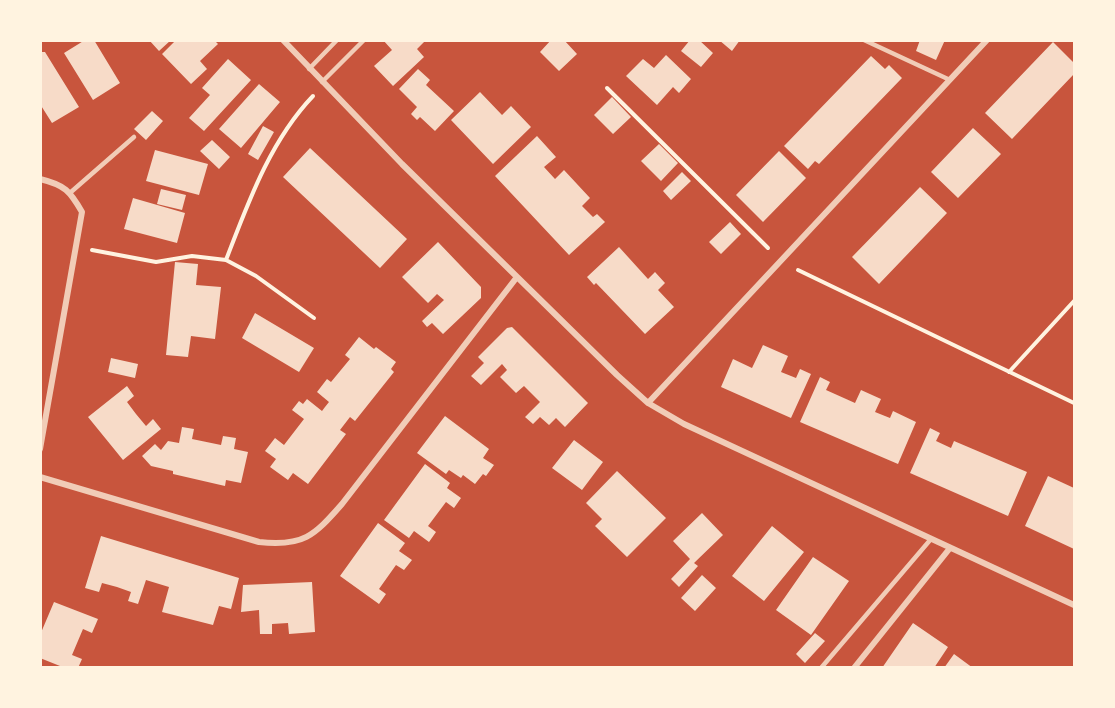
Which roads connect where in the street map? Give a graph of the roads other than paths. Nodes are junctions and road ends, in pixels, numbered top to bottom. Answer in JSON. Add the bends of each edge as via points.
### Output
{"nodes":[{"id":1,"x":283,"y":40,"type":"edge"},
{"id":2,"x":337,"y":40,"type":"edge"},
{"id":3,"x":364,"y":40,"type":"edge"},
{"id":4,"x":864,"y":40,"type":"edge"},
{"id":5,"x":987,"y":40,"type":"edge"},
{"id":6,"x":309,"y":69,"type":"junction"},
{"id":7,"x":950,"y":80,"type":"junction"},
{"id":8,"x":323,"y":83,"type":"junction"},
{"id":9,"x":134,"y":137,"type":"dead end"},
{"id":10,"x":40,"y":179,"type":"edge"},
{"id":11,"x":71,"y":192,"type":"junction"},
{"id":12,"x":517,"y":277,"type":"junction"},
{"id":13,"x":648,"y":403,"type":"junction"},
{"id":14,"x":40,"y":449,"type":"edge"},
{"id":15,"x":40,"y":477,"type":"edge"},
{"id":16,"x":931,"y":539,"type":"junction"},
{"id":17,"x":950,"y":548,"type":"junction"},
{"id":18,"x":1074,"y":606,"type":"edge"},
{"id":19,"x":821,"y":668,"type":"edge"},
{"id":20,"x":854,"y":668,"type":"edge"}],
"edges":[{"from":1,"to":6,"type":"street"},
{"from":2,"to":6,"type":"lane"},
{"from":3,"to":8,"type":"lane"},
{"from":4,"to":7,"type":"lane"},
{"from":5,"to":7,"type":"street"},
{"from":6,"to":8,"type":"street"},
{"from":7,"to":13,"type":"street"},
{"from":8,"to":12,"type":"street"},
{"from":9,"to":11,"type":"lane"},
{"from":10,"to":11,"type":"street"},
{"from":11,"to":14,"type":"street","via":[[82,212]]},
{"from":12,"to":13,"type":"street"},
{"from":12,"to":15,"type":"street","via":[[342,504],[305,539],[289,544],[259,542]]},
{"from":13,"to":16,"type":"street","via":[[684,424]]},
{"from":16,"to":17,"type":"street"},
{"from":16,"to":19,"type":"lane"},
{"from":17,"to":18,"type":"street"},
{"from":17,"to":20,"type":"street"}]}
